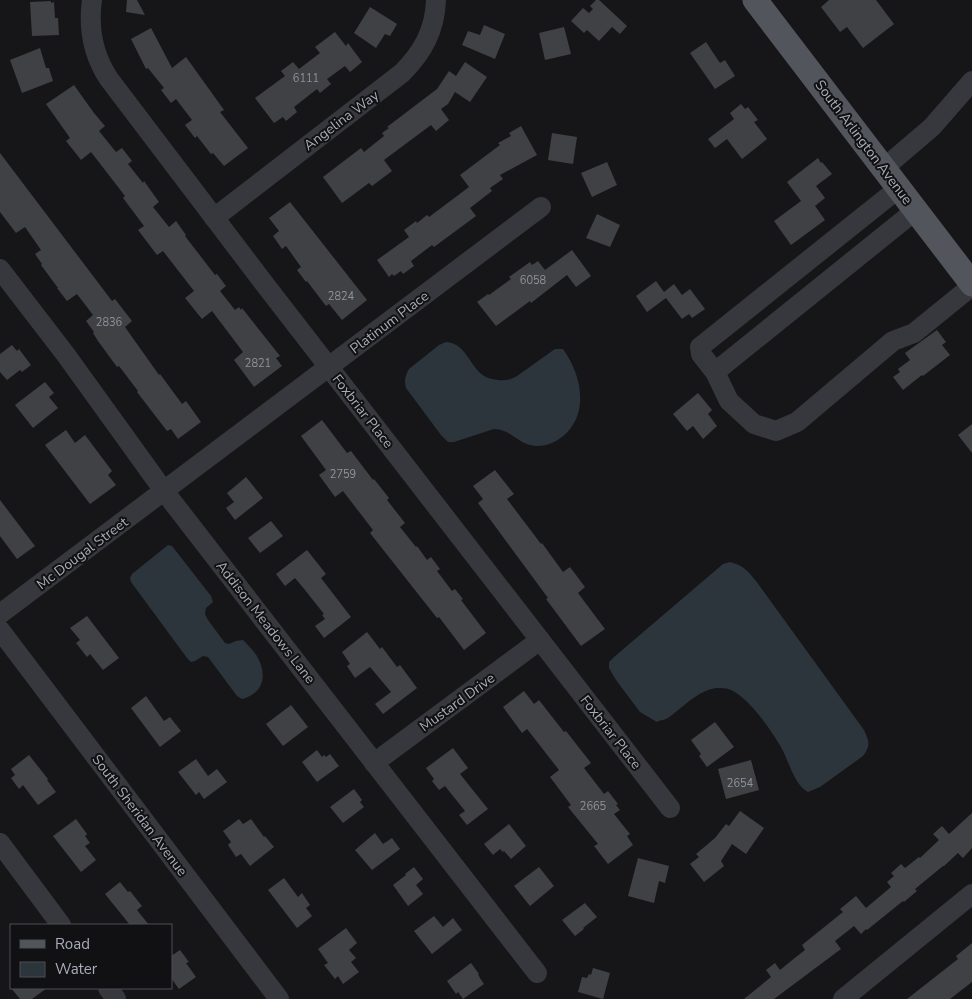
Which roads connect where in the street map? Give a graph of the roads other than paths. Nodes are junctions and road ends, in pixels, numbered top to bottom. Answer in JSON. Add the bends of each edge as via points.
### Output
{"nodes":[{"id":1,"x":92,"y":0,"type":"edge"},
{"id":2,"x":436,"y":0,"type":"edge"},
{"id":3,"x":755,"y":0,"type":"edge"},
{"id":4,"x":972,"y":81,"type":"edge"},
{"id":5,"x":884,"y":168,"type":"junction"},
{"id":6,"x":899,"y":188,"type":"junction"},
{"id":7,"x":541,"y":207,"type":"dead end"},
{"id":8,"x":916,"y":210,"type":"junction"},
{"id":9,"x":214,"y":218,"type":"junction"},
{"id":10,"x":0,"y":268,"type":"edge"},
{"id":11,"x":972,"y":285,"type":"edge"},
{"id":12,"x":329,"y":367,"type":"junction"},
{"id":13,"x":715,"y":372,"type":"junction"},
{"id":14,"x":164,"y":491,"type":"junction"},
{"id":15,"x":0,"y":614,"type":"edge"},
{"id":16,"x":0,"y":630,"type":"edge"},
{"id":17,"x":540,"y":640,"type":"junction"},
{"id":18,"x":374,"y":763,"type":"junction"},
{"id":19,"x":670,"y":808,"type":"dead end"},
{"id":20,"x":0,"y":843,"type":"edge"},
{"id":21,"x":972,"y":894,"type":"edge"},
{"id":22,"x":60,"y":924,"type":"edge"},
{"id":23,"x":536,"y":973,"type":"dead end"},
{"id":24,"x":279,"y":999,"type":"edge"},
{"id":25,"x":843,"y":999,"type":"edge"}],
"edges":[{"from":1,"to":9,"type":"street","name":"Foxbriar Place","via":[[92,38],[102,69]]},
{"from":2,"to":9,"type":"street","name":"Angelina Way","via":[[428,38],[418,57],[402,73]]},
{"from":3,"to":5,"type":"main road","name":"South Arlington Avenue"},
{"from":4,"to":5,"type":"street","via":[[932,127]]},
{"from":5,"to":6,"type":"main road","name":"South Arlington Avenue"},
{"from":6,"to":8,"type":"main road","name":"South Arlington Avenue"},
{"from":6,"to":13,"type":"street","via":[[700,347],[701,354]]},
{"from":7,"to":12,"type":"street","name":"Platinum Place"},
{"from":8,"to":11,"type":"main road","name":"South Arlington Avenue"},
{"from":8,"to":13,"type":"street"},
{"from":9,"to":12,"type":"street","name":"Foxbriar Place"},
{"from":10,"to":14,"type":"street","name":"Addison Meadows Lane"},
{"from":11,"to":13,"type":"street","via":[[914,333],[893,342],[797,422],[776,432],[754,424],[729,401]]},
{"from":12,"to":14,"type":"street","name":"Platinum Place"},
{"from":12,"to":17,"type":"street","name":"Foxbriar Place"},
{"from":14,"to":15,"type":"street","name":"Mc Dougal Street"},
{"from":14,"to":18,"type":"street","name":"Addison Meadows Lane"},
{"from":16,"to":24,"type":"street","name":"South Sheridan Avenue"},
{"from":17,"to":18,"type":"street","name":"Mustard Drive"},
{"from":17,"to":19,"type":"street","name":"Foxbriar Place"},
{"from":18,"to":23,"type":"street","name":"Addison Meadows Lane"},
{"from":20,"to":22,"type":"street"},
{"from":21,"to":25,"type":"street"}]}
